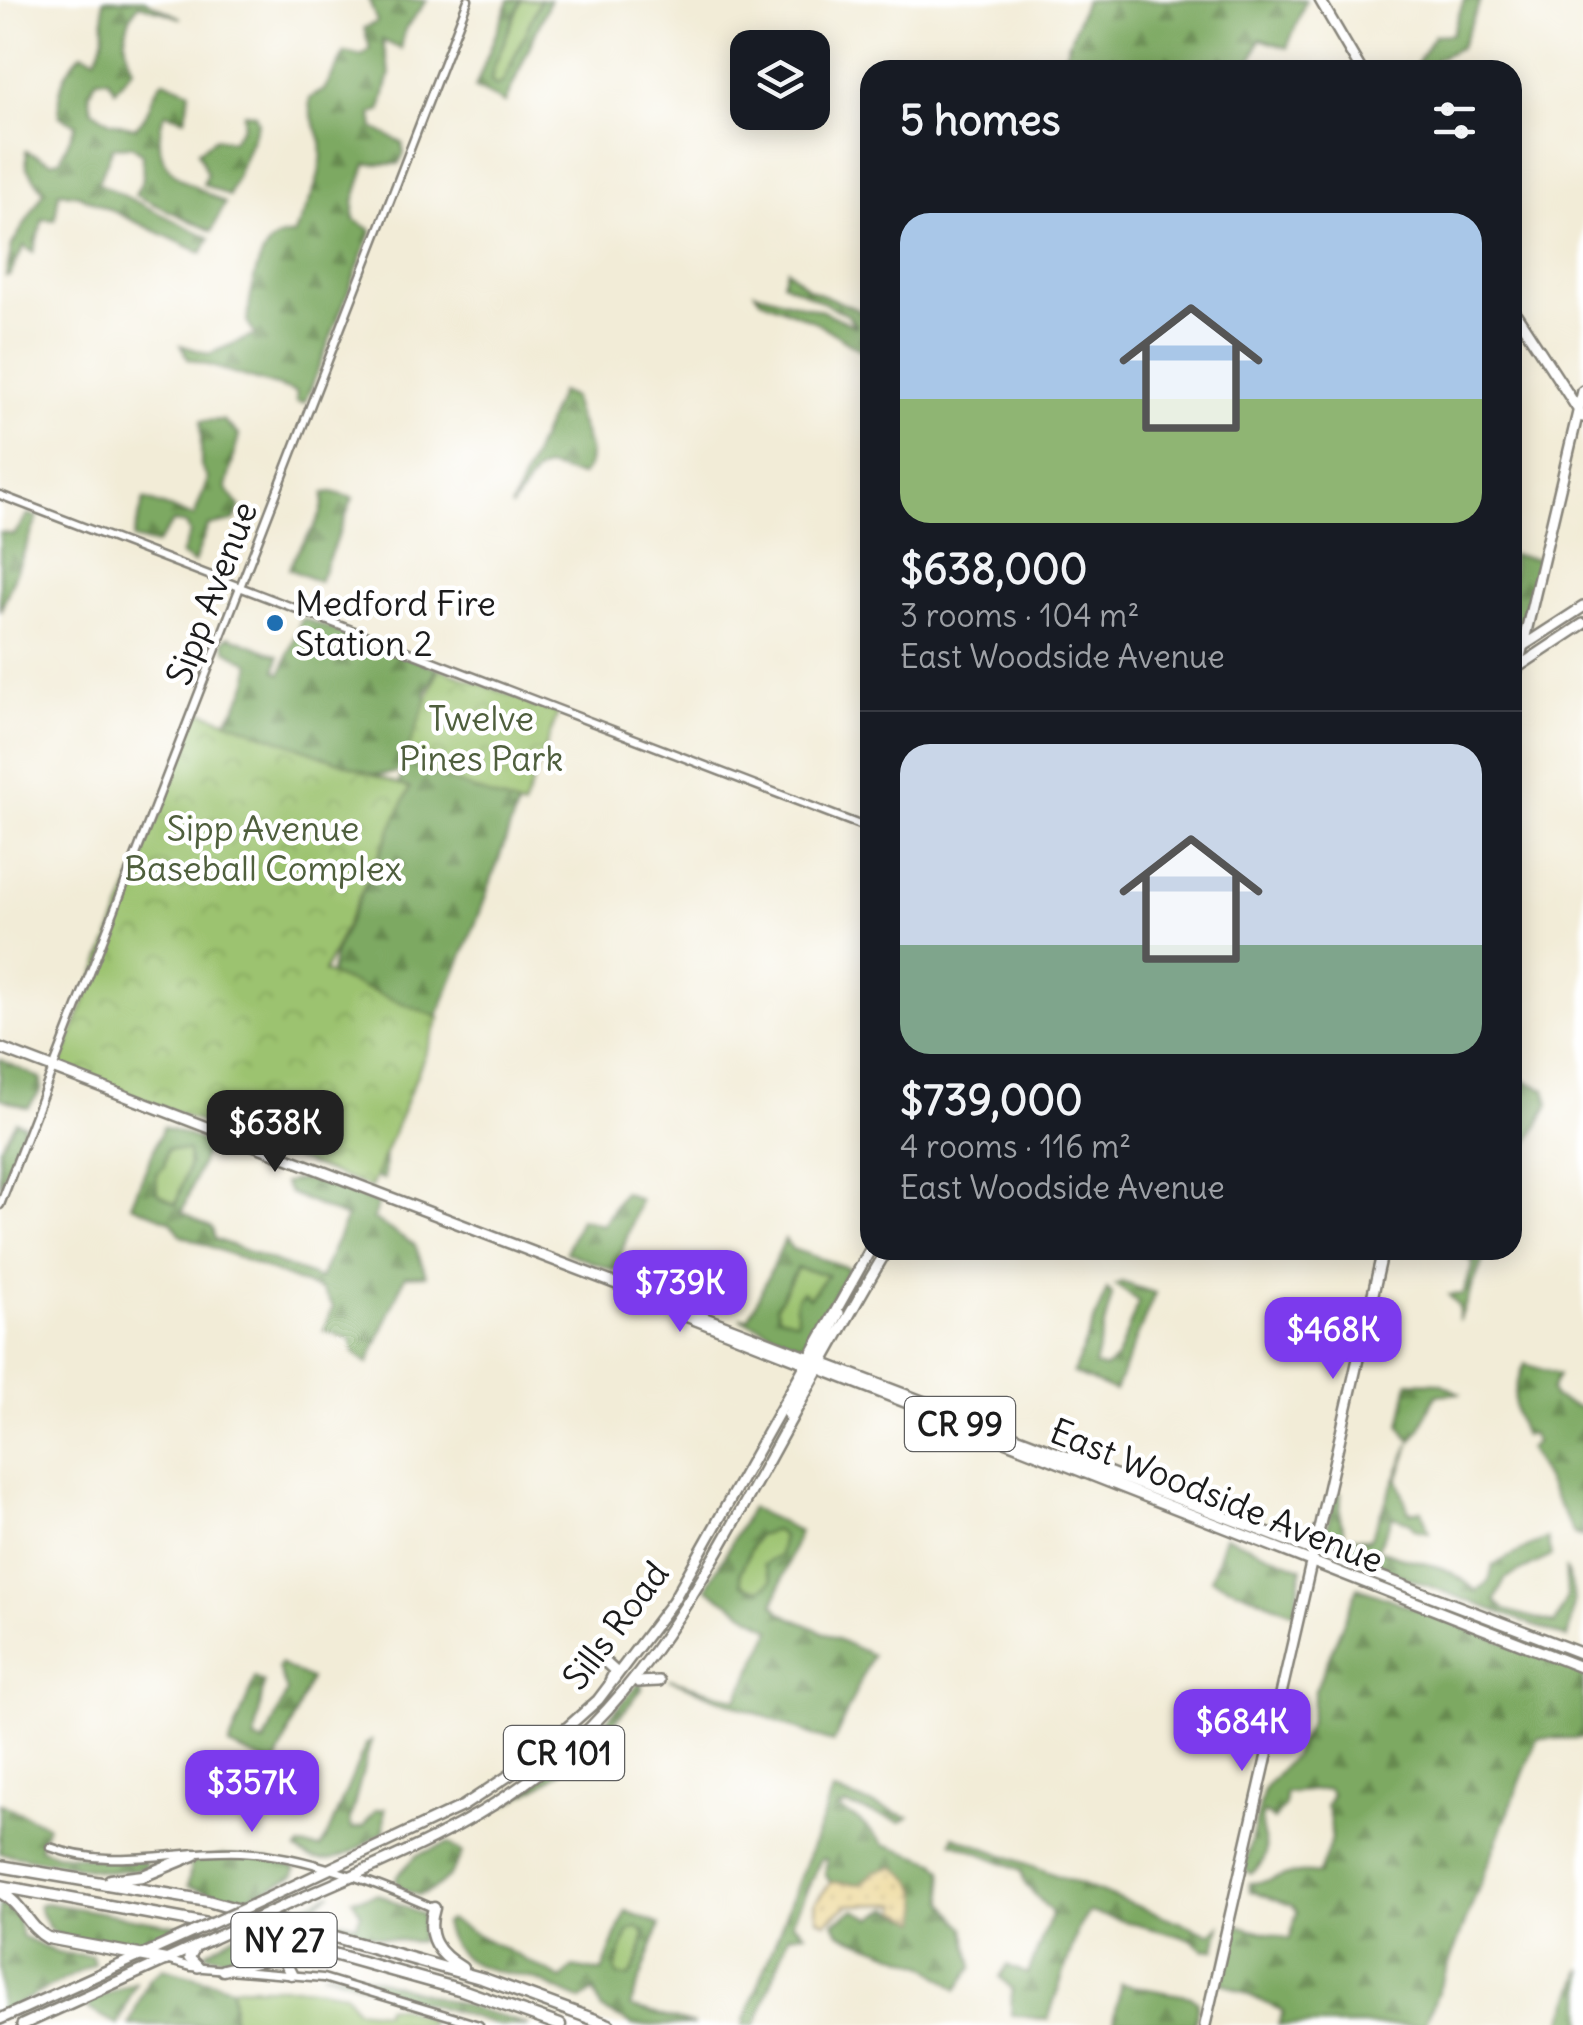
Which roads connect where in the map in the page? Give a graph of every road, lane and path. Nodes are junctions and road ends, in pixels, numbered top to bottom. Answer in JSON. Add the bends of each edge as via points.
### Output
{"nodes":[{"id":1,"x":468,"y":0,"type":"edge"},
{"id":2,"x":1320,"y":0,"type":"edge"},
{"id":3,"x":1355,"y":60,"type":"edge"},
{"id":4,"x":1522,"y":323,"type":"edge"},
{"id":5,"x":1583,"y":391,"type":"edge"},
{"id":6,"x":1581,"y":413,"type":"edge"},
{"id":7,"x":0,"y":495,"type":"edge"},
{"id":8,"x":240,"y":588,"type":"junction"},
{"id":9,"x":1583,"y":607,"type":"edge"},
{"id":10,"x":1528,"y":624,"type":"junction"},
{"id":11,"x":1583,"y":624,"type":"edge"},
{"id":12,"x":1550,"y":629,"type":"junction"},
{"id":13,"x":1522,"y":647,"type":"joint"},
{"id":14,"x":1522,"y":664,"type":"edge"},
{"id":15,"x":860,"y":824,"type":"edge"},
{"id":16,"x":0,"y":1048,"type":"edge"},
{"id":17,"x":54,"y":1069,"type":"junction"},
{"id":18,"x":0,"y":1205,"type":"edge"},
{"id":19,"x":864,"y":1260,"type":"edge"},
{"id":20,"x":881,"y":1260,"type":"edge"},
{"id":21,"x":1382,"y":1260,"type":"edge"},
{"id":22,"x":814,"y":1363,"type":"junction"},
{"id":23,"x":1315,"y":1551,"type":"junction"},
{"id":24,"x":1312,"y":1563,"type":"junction"},
{"id":25,"x":665,"y":1640,"type":"junction"},
{"id":26,"x":646,"y":1642,"type":"junction"},
{"id":27,"x":1583,"y":1654,"type":"edge"},
{"id":28,"x":1583,"y":1668,"type":"edge"},
{"id":29,"x":579,"y":1718,"type":"junction"},
{"id":30,"x":600,"y":1718,"type":"junction"},
{"id":31,"x":50,"y":1847,"type":"dead end"},
{"id":32,"x":375,"y":1848,"type":"junction"},
{"id":33,"x":194,"y":1854,"type":"junction"},
{"id":34,"x":398,"y":1854,"type":"junction"},
{"id":35,"x":305,"y":1864,"type":"junction"},
{"id":36,"x":0,"y":1866,"type":"edge"},
{"id":37,"x":326,"y":1871,"type":"junction"},
{"id":38,"x":346,"y":1878,"type":"junction"},
{"id":39,"x":307,"y":1880,"type":"junction"},
{"id":40,"x":89,"y":1881,"type":"junction"},
{"id":41,"x":369,"y":1885,"type":"junction"},
{"id":42,"x":0,"y":1889,"type":"edge"},
{"id":43,"x":308,"y":1896,"type":"junction"},
{"id":44,"x":434,"y":1908,"type":"joint"},
{"id":45,"x":174,"y":1940,"type":"junction"},
{"id":46,"x":196,"y":1946,"type":"junction"},
{"id":47,"x":289,"y":1954,"type":"junction"},
{"id":48,"x":140,"y":1955,"type":"junction"},
{"id":49,"x":341,"y":1955,"type":"junction"},
{"id":50,"x":166,"y":1960,"type":"junction"},
{"id":51,"x":198,"y":1967,"type":"junction"},
{"id":52,"x":223,"y":1970,"type":"junction"},
{"id":53,"x":291,"y":1974,"type":"junction"},
{"id":54,"x":484,"y":1980,"type":"junction"},
{"id":55,"x":31,"y":2005,"type":"junction"},
{"id":56,"x":0,"y":2019,"type":"edge"},
{"id":57,"x":38,"y":2021,"type":"edge"},
{"id":58,"x":22,"y":2025,"type":"edge"},
{"id":59,"x":479,"y":2025,"type":"edge"},
{"id":60,"x":560,"y":2025,"type":"edge"},
{"id":61,"x":609,"y":2025,"type":"edge"},
{"id":62,"x":1205,"y":2025,"type":"edge"}],
"edges":[{"from":1,"to":8,"type":"street","name":"Sipp Avenue"},
{"from":2,"to":3,"type":"main road"},
{"from":4,"to":6,"type":"main road"},
{"from":5,"to":6,"type":"main road"},
{"from":6,"to":10,"type":"main road"},
{"from":7,"to":8,"type":"street"},
{"from":8,"to":15,"type":"street"},
{"from":8,"to":17,"type":"street","name":"Sipp Avenue"},
{"from":9,"to":12,"type":"main road"},
{"from":10,"to":12,"type":"main road","via":[[1537,632]]},
{"from":10,"to":13,"type":"main road"},
{"from":11,"to":14,"type":"main road"},
{"from":12,"to":13,"type":"main road"},
{"from":16,"to":17,"type":"main road","name":"East Woodside Avenue","number":"CR 99"},
{"from":17,"to":18,"type":"street","name":"Sipp Avenue"},
{"from":17,"to":22,"type":"main road","name":"East Woodside Avenue","number":"CR 99"},
{"from":19,"to":22,"type":"main road","number":"CR 101"},
{"from":20,"to":22,"type":"main road","number":"CR 101"},
{"from":21,"to":23,"type":"main road"},
{"from":22,"to":23,"type":"main road","name":"East Woodside Avenue","number":"CR 99"},
{"from":22,"to":24,"type":"main road","name":"East Woodside Avenue","number":"CR 99"},
{"from":22,"to":25,"type":"main road","name":"Sills Road","number":"CR 101","via":[[776,1447]]},
{"from":22,"to":26,"type":"main road","name":"Sills Road","number":"CR 101"},
{"from":23,"to":24,"type":"main road"},
{"from":23,"to":27,"type":"main road","name":"East Woodside Avenue","number":"CR 99"},
{"from":24,"to":28,"type":"main road","name":"East Woodside Avenue","number":"CR 99"},
{"from":24,"to":62,"type":"main road"},
{"from":25,"to":30,"type":"main road","name":"Sills Road","number":"CR 101"},
{"from":25,"to":30,"type":"main road","via":[[649,1670],[659,1682],[641,1679]]},
{"from":26,"to":29,"type":"main road","name":"Sills Road","number":"CR 101"},
{"from":26,"to":29,"type":"main road","via":[[622,1664],[604,1661],[615,1675]]},
{"from":29,"to":32,"type":"main road","name":"Sills Road","number":"CR 101","via":[[484,1793]]},
{"from":30,"to":34,"type":"main road","name":"Sills Road","number":"CR 101","via":[[507,1796]]},
{"from":31,"to":33,"type":"street","via":[[125,1859]]},
{"from":32,"to":37,"type":"main road","name":"Sills Road","number":"CR 101"},
{"from":32,"to":38,"type":"main road","via":[[351,1865]]},
{"from":33,"to":35,"type":"street","via":[[254,1853]]},
{"from":33,"to":40,"type":"highway","via":[[144,1876]]},
{"from":34,"to":38,"type":"main road","name":"Sills Road","number":"CR 101"},
{"from":34,"to":41,"type":"main road","via":[[369,1872]]},
{"from":35,"to":37,"type":"street"},
{"from":35,"to":39,"type":"main road"},
{"from":36,"to":40,"type":"highway","number":"NY 27"},
{"from":37,"to":38,"type":"street"},
{"from":37,"to":39,"type":"main road","name":"Sills Road","number":"CR 101"},
{"from":37,"to":43,"type":"main road"},
{"from":38,"to":41,"type":"street"},
{"from":38,"to":43,"type":"main road","name":"Sills Road","number":"CR 101"},
{"from":39,"to":45,"type":"main road","name":"Sills Road","number":"CR 101","bridge":true},
{"from":40,"to":54,"type":"highway","number":"NY 27","via":[[208,1901]]},
{"from":41,"to":44,"type":"street"},
{"from":42,"to":48,"type":"highway","via":[[42,1935]]},
{"from":42,"to":49,"type":"highway","number":"NY 27","via":[[262,1934]]},
{"from":43,"to":46,"type":"main road","name":"Sills Road","number":"CR 101","bridge":true},
{"from":44,"to":54,"type":"highway","via":[[430,1926],[438,1949]]},
{"from":45,"to":48,"type":"main road","name":"Sills Road","number":"CR 101"},
{"from":45,"to":50,"type":"main road"},
{"from":46,"to":50,"type":"main road","name":"Sills Road","number":"CR 101"},
{"from":46,"to":51,"type":"main road","via":[[189,1958]]},
{"from":47,"to":49,"type":"highway"},
{"from":47,"to":52,"type":"highway"},
{"from":47,"to":53,"type":"highway"},
{"from":48,"to":50,"type":"highway"},
{"from":48,"to":55,"type":"main road","name":"Sills Road","number":"CR 101"},
{"from":49,"to":60,"type":"highway","number":"NY 27"},
{"from":50,"to":51,"type":"street"},
{"from":50,"to":57,"type":"main road","name":"Sills Road","number":"CR 101"},
{"from":51,"to":52,"type":"street"},
{"from":52,"to":53,"type":"street"},
{"from":53,"to":59,"type":"street"},
{"from":54,"to":61,"type":"highway","number":"NY 27"},
{"from":55,"to":56,"type":"main road","name":"Sills Road","number":"CR 101"},
{"from":55,"to":57,"type":"street"},
{"from":57,"to":58,"type":"main road","name":"Sills Road","number":"CR 101"}]}
